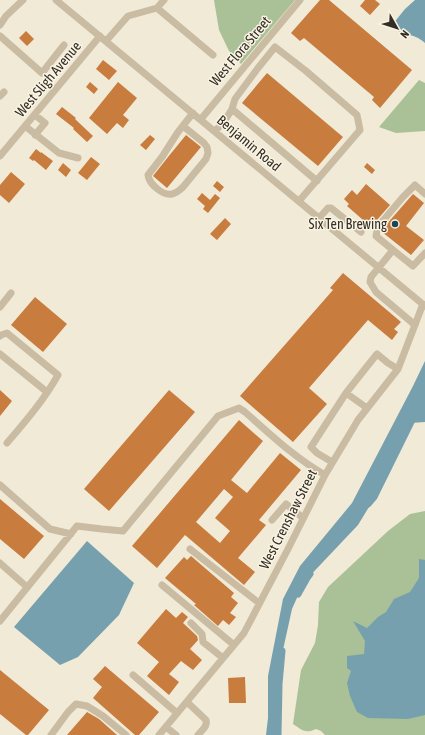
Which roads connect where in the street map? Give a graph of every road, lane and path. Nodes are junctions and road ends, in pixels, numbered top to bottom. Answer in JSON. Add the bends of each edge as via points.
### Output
{"nodes":[{"id":1,"x":23,"y":0,"type":"edge"},
{"id":2,"x":164,"y":0,"type":"edge"},
{"id":3,"x":300,"y":0,"type":"edge"},
{"id":4,"x":60,"y":1,"type":"edge"},
{"id":5,"x":157,"y":8,"type":"junction"},
{"id":6,"x":0,"y":25,"type":"edge"},
{"id":7,"x":0,"y":36,"type":"edge"},
{"id":8,"x":100,"y":36,"type":"junction"},
{"id":9,"x":106,"y":41,"type":"junction"},
{"id":10,"x":64,"y":45,"type":"dead end"},
{"id":11,"x":213,"y":55,"type":"dead end"},
{"id":12,"x":232,"y":109,"type":"junction"},
{"id":13,"x":193,"y":113,"type":"junction"},
{"id":14,"x":35,"y":115,"type":"junction"},
{"id":15,"x":200,"y":119,"type":"junction"},
{"id":16,"x":25,"y":126,"type":"junction"},
{"id":17,"x":183,"y":126,"type":"junction"},
{"id":18,"x":215,"y":131,"type":"junction"},
{"id":19,"x":36,"y":135,"type":"junction"},
{"id":20,"x":1,"y":152,"type":"edge"},
{"id":21,"x":78,"y":158,"type":"dead end"},
{"id":22,"x":317,"y":180,"type":"junction"},
{"id":23,"x":425,"y":194,"type":"edge"},
{"id":24,"x":299,"y":202,"type":"junction"},
{"id":25,"x":319,"y":218,"type":"junction"},
{"id":26,"x":361,"y":232,"type":"dead end"},
{"id":27,"x":393,"y":250,"type":"junction"},
{"id":28,"x":425,"y":252,"type":"edge"},
{"id":29,"x":378,"y":267,"type":"junction"},
{"id":30,"x":12,"y":293,"type":"dead end"},
{"id":31,"x":424,"y":305,"type":"edge"},
{"id":32,"x":0,"y":307,"type":"edge"},
{"id":33,"x":415,"y":325,"type":"junction"},
{"id":34,"x":0,"y":336,"type":"edge"},
{"id":35,"x":0,"y":354,"type":"edge"},
{"id":36,"x":398,"y":370,"type":"junction"},
{"id":37,"x":47,"y":392,"type":"junction"},
{"id":38,"x":346,"y":393,"type":"junction"},
{"id":39,"x":367,"y":408,"type":"junction"},
{"id":40,"x":6,"y":443,"type":"dead end"},
{"id":41,"x":332,"y":462,"type":"junction"},
{"id":42,"x":325,"y":475,"type":"junction"},
{"id":43,"x":0,"y":485,"type":"edge"},
{"id":44,"x":303,"y":518,"type":"junction"},
{"id":45,"x":272,"y":520,"type":"dead end"},
{"id":46,"x":71,"y":534,"type":"junction"},
{"id":47,"x":190,"y":549,"type":"dead end"},
{"id":48,"x":0,"y":563,"type":"edge"},
{"id":49,"x":162,"y":585,"type":"dead end"},
{"id":50,"x":28,"y":587,"type":"junction"},
{"id":51,"x":259,"y":603,"type":"junction"},
{"id":52,"x":0,"y":621,"type":"edge"},
{"id":53,"x":191,"y":623,"type":"dead end"},
{"id":54,"x":234,"y":645,"type":"junction"},
{"id":55,"x":223,"y":658,"type":"junction"},
{"id":56,"x":133,"y":676,"type":"dead end"},
{"id":57,"x":187,"y":702,"type":"junction"},
{"id":58,"x":177,"y":713,"type":"junction"},
{"id":59,"x":166,"y":727,"type":"junction"},
{"id":60,"x":51,"y":735,"type":"edge"},
{"id":61,"x":126,"y":735,"type":"edge"},
{"id":62,"x":159,"y":735,"type":"edge"},
{"id":63,"x":176,"y":735,"type":"edge"},
{"id":64,"x":198,"y":735,"type":"edge"}],
"edges":[{"from":1,"to":6,"type":"street"},
{"from":2,"to":5,"type":"street"},
{"from":3,"to":15,"type":"street","name":"West Flora Street"},
{"from":4,"to":8,"type":"street","name":"Benjamin Road"},
{"from":5,"to":9,"type":"street","via":[[128,16]]},
{"from":5,"to":11,"type":"street"},
{"from":7,"to":10,"type":"street","via":[[42,73]]},
{"from":8,"to":9,"type":"street","name":"Benjamin Road"},
{"from":8,"to":14,"type":"street","name":"West Sligh Avenue"},
{"from":9,"to":13,"type":"street","name":"Benjamin Road"},
{"from":12,"to":18,"type":"street"},
{"from":12,"to":22,"type":"street"},
{"from":12,"to":22,"type":"street","via":[[235,99],[275,47],[306,71],[357,115],[360,130]]},
{"from":13,"to":15,"type":"street","name":"Benjamin Road"},
{"from":13,"to":17,"type":"street"},
{"from":14,"to":16,"type":"street","name":"West Sligh Avenue"},
{"from":14,"to":19,"type":"street","via":[[45,123]]},
{"from":15,"to":18,"type":"street","name":"Benjamin Road"},
{"from":16,"to":19,"type":"street"},
{"from":16,"to":20,"type":"street","name":"West Sligh Avenue"},
{"from":17,"to":17,"type":"street","via":[[148,176],[156,188],[167,194],[183,188],[208,153],[204,143]]},
{"from":18,"to":24,"type":"street","name":"Benjamin Road"},
{"from":19,"to":21,"type":"street","via":[[59,154]]},
{"from":22,"to":24,"type":"street"},
{"from":23,"to":27,"type":"street","via":[[415,185],[376,231],[376,236]]},
{"from":24,"to":25,"type":"street","name":"Benjamin Road"},
{"from":25,"to":26,"type":"street","via":[[331,208]]},
{"from":25,"to":29,"type":"street","name":"Benjamin Road"},
{"from":27,"to":28,"type":"street","via":[[413,266]]},
{"from":27,"to":29,"type":"street"},
{"from":29,"to":31,"type":"street","name":"Benjamin Road"},
{"from":29,"to":33,"type":"street","via":[[371,277],[373,288]]},
{"from":30,"to":32,"type":"street"},
{"from":31,"to":33,"type":"street","name":"West Crenshaw Street"},
{"from":33,"to":36,"type":"street","name":"West Crenshaw Street"},
{"from":34,"to":37,"type":"street","via":[[7,334],[58,375]]},
{"from":35,"to":37,"type":"street"},
{"from":36,"to":38,"type":"street","via":[[377,354]]},
{"from":36,"to":39,"type":"street","name":"West Crenshaw Street"},
{"from":37,"to":40,"type":"street"},
{"from":38,"to":39,"type":"street"},
{"from":38,"to":41,"type":"street","via":[[312,447]]},
{"from":39,"to":41,"type":"street","name":"West Crenshaw Street"},
{"from":41,"to":42,"type":"street","name":"West Crenshaw Street"},
{"from":42,"to":44,"type":"street","name":"West Crenshaw Street"},
{"from":42,"to":46,"type":"street","via":[[283,446],[239,408],[218,416],[123,531],[77,526]]},
{"from":43,"to":46,"type":"street","via":[[50,529]]},
{"from":44,"to":45,"type":"street","via":[[286,504]]},
{"from":44,"to":51,"type":"street","name":"West Crenshaw Street"},
{"from":46,"to":50,"type":"street"},
{"from":47,"to":51,"type":"street"},
{"from":48,"to":50,"type":"street"},
{"from":49,"to":54,"type":"street"},
{"from":50,"to":52,"type":"street"},
{"from":51,"to":54,"type":"street","name":"West Crenshaw Street","via":[[244,633]]},
{"from":53,"to":55,"type":"street","via":[[202,634],[203,642]]},
{"from":54,"to":55,"type":"street","name":"West Crenshaw Street"},
{"from":55,"to":57,"type":"street","name":"West Crenshaw Street"},
{"from":56,"to":58,"type":"street"},
{"from":57,"to":58,"type":"street","name":"West Crenshaw Street"},
{"from":57,"to":64,"type":"street","via":[[206,720],[206,726]]},
{"from":58,"to":59,"type":"street","name":"West Crenshaw Street"},
{"from":59,"to":62,"type":"street","name":"West Crenshaw Street"},
{"from":59,"to":63,"type":"street"},
{"from":60,"to":61,"type":"street","via":[[76,704],[87,706]]}]}
